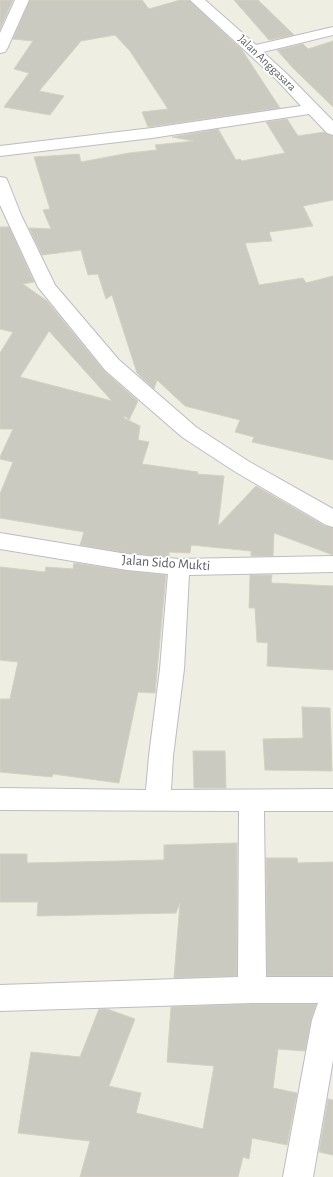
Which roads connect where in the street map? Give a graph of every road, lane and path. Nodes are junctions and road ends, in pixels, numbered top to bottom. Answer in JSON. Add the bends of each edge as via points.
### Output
{"nodes":[{"id":1,"x":22,"y":0,"type":"edge"},
{"id":2,"x":197,"y":0,"type":"edge"},
{"id":3,"x":333,"y":31,"type":"edge"},
{"id":4,"x":0,"y":50,"type":"edge"},
{"id":5,"x":254,"y":50,"type":"junction"},
{"id":6,"x":313,"y":109,"type":"junction"},
{"id":7,"x":333,"y":130,"type":"edge"},
{"id":8,"x":0,"y":151,"type":"edge"},
{"id":9,"x":0,"y":182,"type":"edge"},
{"id":10,"x":6,"y":217,"type":"edge"},
{"id":11,"x":333,"y":519,"type":"edge"},
{"id":12,"x":0,"y":541,"type":"edge"},
{"id":13,"x":333,"y":564,"type":"edge"},
{"id":14,"x":179,"y":567,"type":"junction"},
{"id":15,"x":0,"y":799,"type":"edge"},
{"id":16,"x":251,"y":800,"type":"junction"},
{"id":17,"x":333,"y":800,"type":"edge"},
{"id":18,"x":158,"y":801,"type":"junction"},
{"id":19,"x":252,"y":990,"type":"junction"},
{"id":20,"x":333,"y":990,"type":"edge"},
{"id":21,"x":0,"y":998,"type":"edge"},
{"id":22,"x":333,"y":998,"type":"edge"},
{"id":23,"x":298,"y":1177,"type":"edge"}],
"edges":[{"from":1,"to":4,"type":"street"},
{"from":2,"to":5,"type":"street","name":"Jalan Anggasara"},
{"from":3,"to":5,"type":"street"},
{"from":5,"to":6,"type":"street","name":"Jalan Anggasara"},
{"from":6,"to":7,"type":"street","name":"Jalan Anggasara"},
{"from":6,"to":8,"type":"street","via":[[152,133]]},
{"from":9,"to":10,"type":"street"},
{"from":10,"to":11,"type":"street","via":[[47,287],[112,366],[189,432],[241,466]]},
{"from":12,"to":14,"type":"street","name":"Jalan Sido Mukti","via":[[127,562]]},
{"from":13,"to":14,"type":"street","name":"Jalan Sido Mukti"},
{"from":14,"to":18,"type":"street","via":[[172,669]]},
{"from":15,"to":18,"type":"street"},
{"from":16,"to":17,"type":"street"},
{"from":16,"to":18,"type":"street"},
{"from":16,"to":19,"type":"street"},
{"from":19,"to":20,"type":"street"},
{"from":19,"to":21,"type":"street"},
{"from":22,"to":23,"type":"street","via":[[326,1020]]}]}
